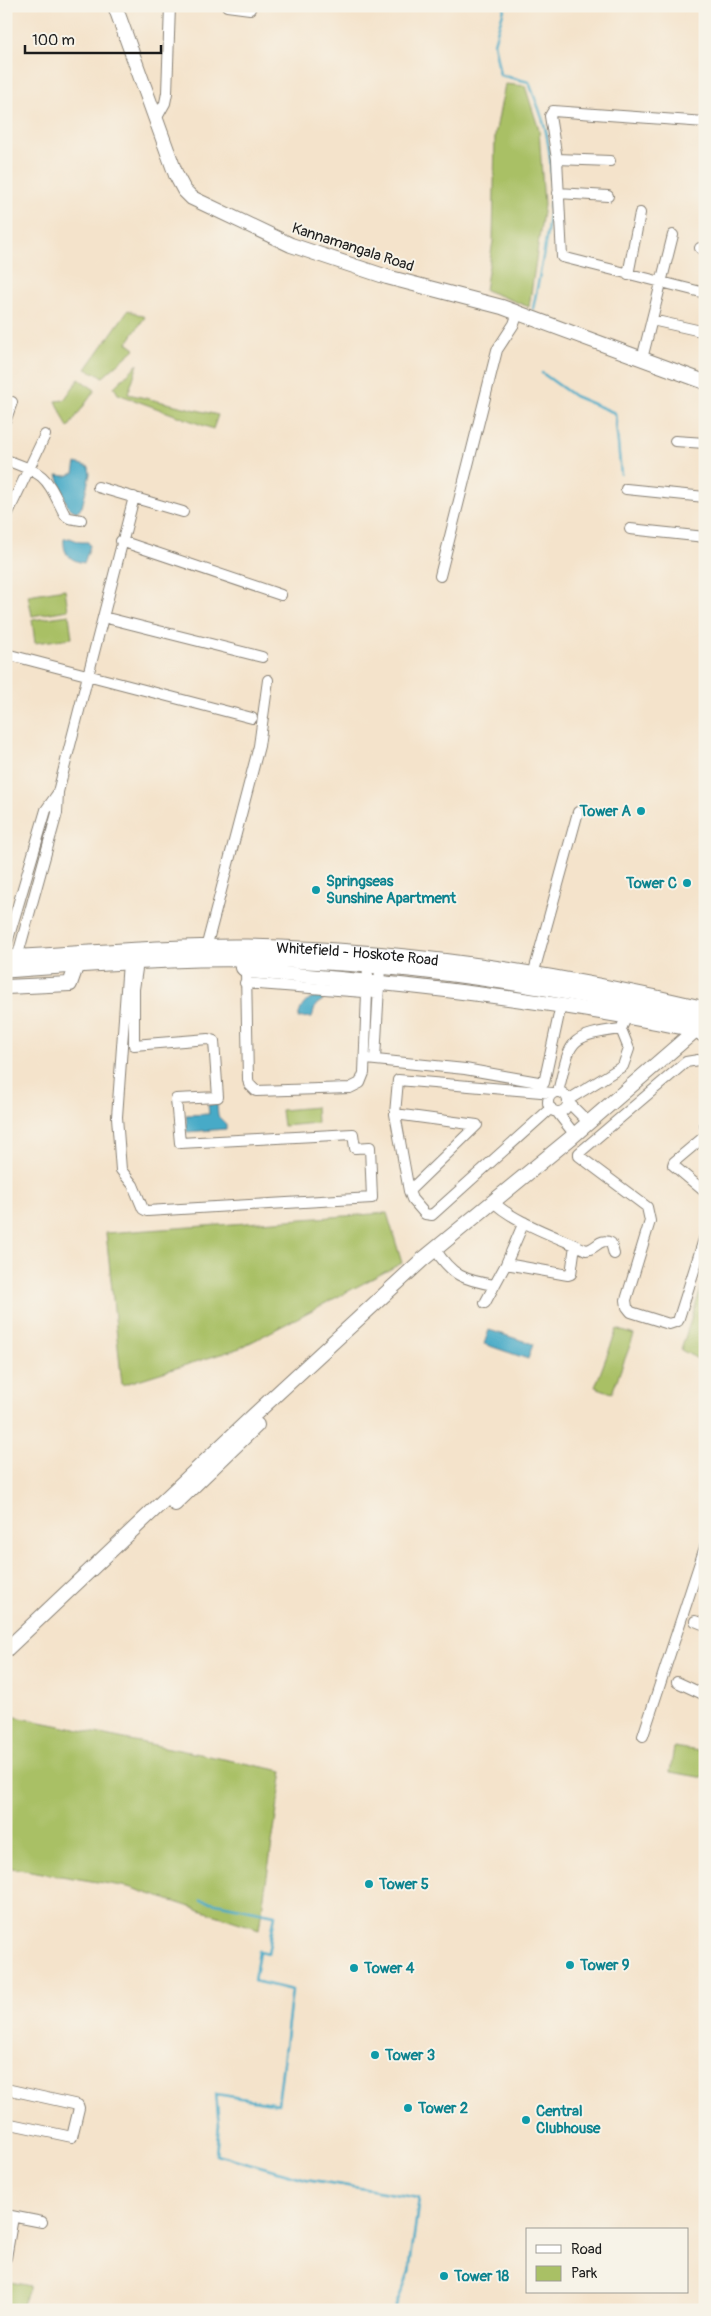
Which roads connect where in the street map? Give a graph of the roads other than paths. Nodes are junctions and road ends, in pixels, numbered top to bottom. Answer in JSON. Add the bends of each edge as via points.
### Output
{"nodes":[{"id":1,"x":115,"y":6,"type":"edge"},
{"id":2,"x":170,"y":6,"type":"edge"},
{"id":3,"x":227,"y":6,"type":"edge"},
{"id":4,"x":250,"y":9,"type":"dead end"},
{"id":5,"x":156,"y":119,"type":"junction"},
{"id":6,"x":705,"y":122,"type":"edge"},
{"id":7,"x":557,"y":159,"type":"junction"},
{"id":8,"x":610,"y":161,"type":"dead end"},
{"id":9,"x":558,"y":193,"type":"junction"},
{"id":10,"x":608,"y":196,"type":"dead end"},
{"id":11,"x":640,"y":213,"type":"dead end"},
{"id":12,"x":673,"y":235,"type":"dead end"},
{"id":13,"x":628,"y":275,"type":"junction"},
{"id":14,"x":661,"y":283,"type":"junction"},
{"id":15,"x":705,"y":293,"type":"edge"},
{"id":16,"x":518,"y":313,"type":"junction"},
{"id":17,"x":652,"y":320,"type":"junction"},
{"id":18,"x":701,"y":331,"type":"dead end"},
{"id":19,"x":642,"y":359,"type":"junction"},
{"id":20,"x":705,"y":382,"type":"edge"},
{"id":21,"x":12,"y":402,"type":"dead end"},
{"id":22,"x":6,"y":419,"type":"edge"},
{"id":23,"x":46,"y":435,"type":"dead end"},
{"id":24,"x":675,"y":441,"type":"dead end"},
{"id":25,"x":705,"y":443,"type":"edge"},
{"id":26,"x":6,"y":460,"type":"edge"},
{"id":27,"x":30,"y":468,"type":"junction"},
{"id":28,"x":98,"y":487,"type":"dead end"},
{"id":29,"x":626,"y":490,"type":"dead end"},
{"id":30,"x":134,"y":497,"type":"junction"},
{"id":31,"x":705,"y":497,"type":"edge"},
{"id":32,"x":183,"y":512,"type":"dead end"},
{"id":33,"x":6,"y":517,"type":"edge"},
{"id":34,"x":81,"y":520,"type":"dead end"},
{"id":35,"x":630,"y":529,"type":"dead end"},
{"id":36,"x":705,"y":536,"type":"edge"},
{"id":37,"x":121,"y":541,"type":"junction"},
{"id":38,"x":440,"y":576,"type":"dead end"},
{"id":39,"x":282,"y":595,"type":"dead end"},
{"id":40,"x":103,"y":617,"type":"junction"},
{"id":41,"x":6,"y":654,"type":"edge"},
{"id":42,"x":262,"y":657,"type":"dead end"},
{"id":43,"x":89,"y":677,"type":"junction"},
{"id":44,"x":268,"y":680,"type":"dead end"},
{"id":45,"x":252,"y":718,"type":"dead end"},
{"id":46,"x":58,"y":792,"type":"junction"},
{"id":47,"x":578,"y":812,"type":"dead end"},
{"id":48,"x":6,"y":946,"type":"edge"},
{"id":49,"x":206,"y":948,"type":"junction"},
{"id":50,"x":12,"y":958,"type":"edge"},
{"id":51,"x":133,"y":962,"type":"junction"},
{"id":52,"x":77,"y":964,"type":"junction"},
{"id":53,"x":6,"y":970,"type":"edge"},
{"id":54,"x":244,"y":971,"type":"junction"},
{"id":55,"x":533,"y":975,"type":"junction"},
{"id":56,"x":373,"y":980,"type":"junction"},
{"id":57,"x":6,"y":987,"type":"edge"},
{"id":58,"x":561,"y":1005,"type":"junction"},
{"id":59,"x":705,"y":1009,"type":"edge"},
{"id":60,"x":627,"y":1016,"type":"junction"},
{"id":61,"x":621,"y":1029,"type":"junction"},
{"id":62,"x":703,"y":1029,"type":"edge"},
{"id":63,"x":371,"y":1059,"type":"junction"},
{"id":64,"x":705,"y":1062,"type":"edge"},
{"id":65,"x":555,"y":1092,"type":"junction"},
{"id":66,"x":568,"y":1101,"type":"junction"},
{"id":67,"x":554,"y":1110,"type":"junction"},
{"id":68,"x":705,"y":1113,"type":"edge"},
{"id":69,"x":395,"y":1114,"type":"junction"},
{"id":70,"x":589,"y":1123,"type":"junction"},
{"id":71,"x":705,"y":1126,"type":"edge"},
{"id":72,"x":705,"y":1136,"type":"edge"},
{"id":73,"x":576,"y":1145,"type":"junction"},
{"id":74,"x":409,"y":1191,"type":"junction"},
{"id":75,"x":705,"y":1192,"type":"edge"},
{"id":76,"x":496,"y":1203,"type":"junction"},
{"id":77,"x":524,"y":1222,"type":"junction"},
{"id":78,"x":705,"y":1236,"type":"edge"},
{"id":79,"x":575,"y":1245,"type":"junction"},
{"id":80,"x":436,"y":1252,"type":"junction"},
{"id":81,"x":614,"y":1254,"type":"dead end"},
{"id":82,"x":506,"y":1264,"type":"junction"},
{"id":83,"x":494,"y":1285,"type":"junction"},
{"id":84,"x":485,"y":1304,"type":"dead end"},
{"id":85,"x":705,"y":1547,"type":"edge"},
{"id":86,"x":6,"y":1650,"type":"edge"},
{"id":87,"x":6,"y":1658,"type":"edge"},
{"id":88,"x":677,"y":1682,"type":"dead end"},
{"id":89,"x":705,"y":1695,"type":"edge"},
{"id":90,"x":643,"y":1736,"type":"dead end"},
{"id":91,"x":6,"y":2088,"type":"edge"},
{"id":92,"x":6,"y":2123,"type":"edge"},
{"id":93,"x":10,"y":2216,"type":"edge"},
{"id":94,"x":42,"y":2222,"type":"dead end"},
{"id":95,"x":6,"y":2258,"type":"edge"}],
"edges":[{"from":1,"to":5,"type":"street","name":"Kannamangala Road"},
{"from":2,"to":5,"type":"street","via":[[167,94]]},
{"from":3,"to":4,"type":"street"},
{"from":5,"to":16,"type":"street","name":"Kannamangala Road","via":[[176,175],[192,198],[291,245]]},
{"from":6,"to":7,"type":"street","via":[[553,111],[550,116]]},
{"from":7,"to":8,"type":"street"},
{"from":7,"to":9,"type":"street"},
{"from":9,"to":10,"type":"street"},
{"from":9,"to":13,"type":"street","via":[[562,257]]},
{"from":11,"to":13,"type":"street"},
{"from":12,"to":14,"type":"street"},
{"from":13,"to":14,"type":"street"},
{"from":14,"to":15,"type":"street"},
{"from":14,"to":17,"type":"street"},
{"from":16,"to":19,"type":"street","name":"Kannamangala Road"},
{"from":16,"to":38,"type":"street","via":[[497,350]]},
{"from":17,"to":18,"type":"street"},
{"from":17,"to":19,"type":"street"},
{"from":19,"to":20,"type":"street","name":"Kannamangala Road"},
{"from":21,"to":22,"type":"street"},
{"from":23,"to":27,"type":"street"},
{"from":24,"to":25,"type":"street"},
{"from":26,"to":27,"type":"street"},
{"from":27,"to":33,"type":"street"},
{"from":27,"to":34,"type":"street","via":[[48,482],[64,515]]},
{"from":28,"to":30,"type":"street"},
{"from":29,"to":31,"type":"street"},
{"from":30,"to":32,"type":"street"},
{"from":30,"to":37,"type":"street"},
{"from":35,"to":36,"type":"street"},
{"from":37,"to":39,"type":"street"},
{"from":37,"to":40,"type":"street"},
{"from":40,"to":42,"type":"street"},
{"from":40,"to":43,"type":"street"},
{"from":41,"to":43,"type":"street"},
{"from":43,"to":45,"type":"street"},
{"from":43,"to":46,"type":"street"},
{"from":44,"to":49,"type":"street","via":[[259,746]]},
{"from":46,"to":48,"type":"street","via":[[46,810]]},
{"from":46,"to":50,"type":"street","via":[[57,814]]},
{"from":47,"to":55,"type":"street"},
{"from":49,"to":50,"type":"main road","name":"Whitefield - Hoskote Road"},
{"from":49,"to":55,"type":"main road","name":"Whitefield - Hoskote Road","via":[[332,951]]},
{"from":51,"to":51,"type":"street","via":[[117,1117],[121,1170],[133,1185],[142,1209],[372,1198],[370,1147],[355,1148],[353,1134],[180,1143],[176,1099],[218,1097],[214,1041],[134,1045]]},
{"from":51,"to":52,"type":"main road","name":"Whitefield - Hoskote Road"},
{"from":51,"to":54,"type":"main road","name":"Whitefield - Hoskote Road"},
{"from":52,"to":53,"type":"main road","name":"Whitefield - Hoskote Road"},
{"from":52,"to":57,"type":"street","via":[[70,984]]},
{"from":54,"to":56,"type":"main road","name":"Whitefield - Hoskote Road"},
{"from":54,"to":56,"type":"street"},
{"from":54,"to":63,"type":"street","via":[[248,1078],[252,1088],[350,1088],[360,1083]]},
{"from":55,"to":59,"type":"main road","name":"Whitefield - Hoskote Road"},
{"from":56,"to":58,"type":"street"},
{"from":56,"to":62,"type":"main road","name":"Whitefield - Hoskote Road","via":[[441,973],[536,987],[633,1004]]},
{"from":56,"to":63,"type":"street"},
{"from":58,"to":60,"type":"street"},
{"from":58,"to":63,"type":"street","via":[[544,1084],[465,1069]]},
{"from":60,"to":61,"type":"street"},
{"from":60,"to":62,"type":"street"},
{"from":61,"to":65,"type":"street","via":[[578,1038],[568,1051]]},
{"from":61,"to":66,"type":"street","via":[[629,1049],[623,1066]]},
{"from":62,"to":70,"type":"street"},
{"from":62,"to":73,"type":"street"},
{"from":64,"to":73,"type":"street","via":[[686,1062]]},
{"from":65,"to":66,"type":"street","via":[[565,1094]]},
{"from":65,"to":67,"type":"street","via":[[549,1099]]},
{"from":65,"to":69,"type":"street","via":[[398,1080]]},
{"from":66,"to":67,"type":"street","via":[[566,1109]]},
{"from":66,"to":70,"type":"street"},
{"from":67,"to":73,"type":"street"},
{"from":67,"to":74,"type":"street","via":[[432,1215],[425,1214]]},
{"from":68,"to":71,"type":"street"},
{"from":69,"to":74,"type":"street"},
{"from":69,"to":74,"type":"street","via":[[477,1125]]},
{"from":70,"to":73,"type":"street"},
{"from":72,"to":75,"type":"street","via":[[673,1165]]},
{"from":73,"to":76,"type":"street"},
{"from":73,"to":78,"type":"street","via":[[579,1156],[647,1207],[650,1214],[626,1300],[631,1312],[669,1324],[678,1321]]},
{"from":76,"to":77,"type":"street"},
{"from":76,"to":80,"type":"street"},
{"from":77,"to":79,"type":"street"},
{"from":77,"to":82,"type":"street"},
{"from":79,"to":81,"type":"street","via":[[588,1250],[599,1242],[607,1241],[611,1243]]},
{"from":79,"to":82,"type":"street","via":[[571,1274],[568,1275]]},
{"from":80,"to":83,"type":"street","via":[[453,1274]]},
{"from":80,"to":86,"type":"street","via":[[282,1388]]},
{"from":80,"to":87,"type":"street","via":[[216,1466]]},
{"from":82,"to":83,"type":"street"},
{"from":83,"to":84,"type":"street"},
{"from":85,"to":90,"type":"street"},
{"from":88,"to":89,"type":"street"},
{"from":91,"to":92,"type":"street","via":[[78,2105],[79,2108],[72,2137]]},
{"from":93,"to":94,"type":"street"},
{"from":93,"to":95,"type":"street"}]}
